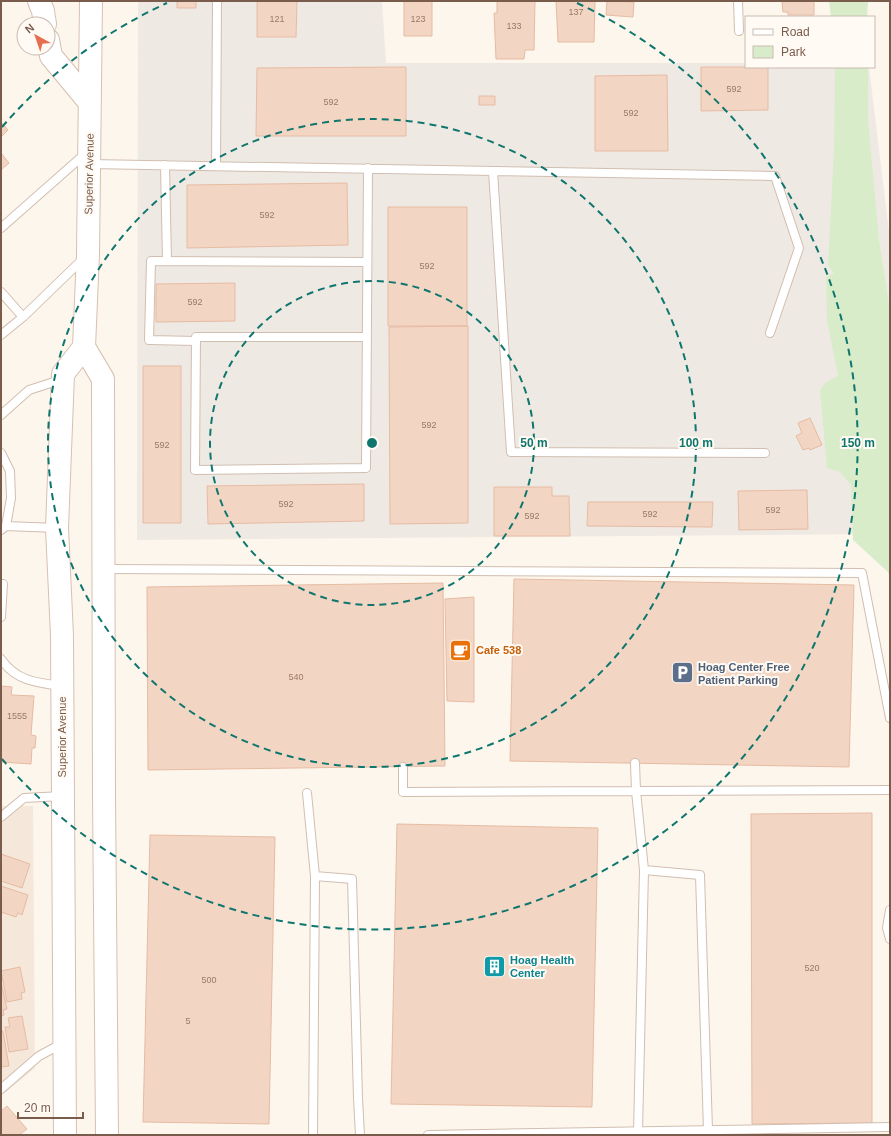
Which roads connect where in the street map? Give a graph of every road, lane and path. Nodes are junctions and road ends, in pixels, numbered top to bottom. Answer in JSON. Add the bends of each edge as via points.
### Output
{"nodes":[{"id":1,"x":39,"y":1,"type":"edge"},
{"id":2,"x":90,"y":1,"type":"edge"},
{"id":3,"x":217,"y":1,"type":"edge"},
{"id":4,"x":738,"y":1,"type":"edge"},
{"id":5,"x":44,"y":16,"type":"edge"},
{"id":6,"x":739,"y":31,"type":"dead end"},
{"id":7,"x":51,"y":56,"type":"edge"},
{"id":8,"x":90,"y":102,"type":"junction"},
{"id":9,"x":89,"y":157,"type":"junction"},
{"id":10,"x":165,"y":165,"type":"junction"},
{"id":11,"x":216,"y":165,"type":"junction"},
{"id":12,"x":368,"y":168,"type":"junction"},
{"id":13,"x":493,"y":171,"type":"junction"},
{"id":14,"x":1,"y":228,"type":"edge"},
{"id":15,"x":88,"y":254,"type":"junction"},
{"id":16,"x":167,"y":261,"type":"junction"},
{"id":17,"x":367,"y":262,"type":"junction"},
{"id":18,"x":1,"y":292,"type":"edge"},
{"id":19,"x":23,"y":317,"type":"junction"},
{"id":20,"x":770,"y":333,"type":"dead end"},
{"id":21,"x":1,"y":335,"type":"edge"},
{"id":22,"x":366,"y":337,"type":"junction"},
{"id":23,"x":196,"y":341,"type":"junction"},
{"id":24,"x":84,"y":347,"type":"junction"},
{"id":25,"x":63,"y":380,"type":"junction"},
{"id":26,"x":1,"y":415,"type":"edge"},
{"id":27,"x":1,"y":453,"type":"edge"},
{"id":28,"x":765,"y":453,"type":"dead end"},
{"id":29,"x":3,"y":528,"type":"edge"},
{"id":30,"x":57,"y":528,"type":"junction"},
{"id":31,"x":103,"y":569,"type":"junction"},
{"id":32,"x":3,"y":584,"type":"dead end"},
{"id":33,"x":1,"y":617,"type":"edge"},
{"id":34,"x":1,"y":659,"type":"edge"},
{"id":35,"x":62,"y":686,"type":"junction"},
{"id":36,"x":890,"y":718,"type":"edge"},
{"id":37,"x":635,"y":763,"type":"dead end"},
{"id":38,"x":404,"y":767,"type":"dead end"},
{"id":39,"x":890,"y":790,"type":"edge"},
{"id":40,"x":636,"y":791,"type":"junction"},
{"id":41,"x":307,"y":793,"type":"dead end"},
{"id":42,"x":62,"y":796,"type":"junction"},
{"id":43,"x":1,"y":817,"type":"edge"},
{"id":44,"x":644,"y":870,"type":"junction"},
{"id":45,"x":315,"y":876,"type":"junction"},
{"id":46,"x":890,"y":910,"type":"edge"},
{"id":47,"x":890,"y":939,"type":"edge"},
{"id":48,"x":64,"y":1042,"type":"junction"},
{"id":49,"x":1,"y":1089,"type":"edge"},
{"id":50,"x":890,"y":1127,"type":"edge"},
{"id":51,"x":708,"y":1130,"type":"junction"},
{"id":52,"x":638,"y":1132,"type":"junction"},
{"id":53,"x":672,"y":1133,"type":"edge"},
{"id":54,"x":65,"y":1135,"type":"edge"},
{"id":55,"x":107,"y":1135,"type":"edge"},
{"id":56,"x":313,"y":1135,"type":"edge"},
{"id":57,"x":360,"y":1135,"type":"edge"},
{"id":58,"x":428,"y":1135,"type":"edge"}],
"edges":[{"from":1,"to":5,"type":"main road"},
{"from":2,"to":8,"type":"main road","name":"Superior Avenue"},
{"from":3,"to":11,"type":"lane"},
{"from":4,"to":6,"type":"lane"},
{"from":7,"to":8,"type":"main road"},
{"from":8,"to":9,"type":"main road","name":"Superior Avenue"},
{"from":9,"to":10,"type":"lane"},
{"from":9,"to":14,"type":"lane"},
{"from":9,"to":15,"type":"main road","name":"Superior Avenue"},
{"from":10,"to":11,"type":"lane"},
{"from":10,"to":16,"type":"lane"},
{"from":11,"to":12,"type":"lane"},
{"from":12,"to":13,"type":"lane"},
{"from":12,"to":17,"type":"lane"},
{"from":13,"to":20,"type":"lane","via":[[775,176],[799,248]]},
{"from":13,"to":28,"type":"lane","via":[[511,452]]},
{"from":15,"to":19,"type":"lane"},
{"from":15,"to":24,"type":"main road","name":"Superior Avenue"},
{"from":16,"to":17,"type":"lane"},
{"from":16,"to":23,"type":"lane","via":[[151,261],[149,340]]},
{"from":17,"to":22,"type":"lane"},
{"from":18,"to":19,"type":"lane"},
{"from":19,"to":21,"type":"lane"},
{"from":22,"to":23,"type":"lane","via":[[196,337]]},
{"from":22,"to":23,"type":"lane","via":[[366,468],[195,470]]},
{"from":24,"to":25,"type":"main road","name":"Superior Avenue","via":[[63,374]]},
{"from":24,"to":31,"type":"main road","via":[[103,379]]},
{"from":25,"to":26,"type":"lane","via":[[29,390]]},
{"from":25,"to":30,"type":"main road","name":"Superior Avenue"},
{"from":27,"to":29,"type":"lane","via":[[10,471],[11,498]]},
{"from":29,"to":30,"type":"lane"},
{"from":30,"to":35,"type":"main road","name":"Superior Avenue"},
{"from":31,"to":36,"type":"lane","via":[[862,573]]},
{"from":31,"to":55,"type":"main road"},
{"from":32,"to":33,"type":"lane"},
{"from":34,"to":35,"type":"lane","via":[[8,669],[31,682]]},
{"from":35,"to":42,"type":"main road","name":"Superior Avenue"},
{"from":37,"to":40,"type":"lane"},
{"from":38,"to":40,"type":"lane","via":[[403,792]]},
{"from":39,"to":40,"type":"lane"},
{"from":40,"to":44,"type":"lane"},
{"from":41,"to":45,"type":"lane"},
{"from":42,"to":43,"type":"lane","via":[[24,798]]},
{"from":42,"to":48,"type":"main road","name":"Superior Avenue"},
{"from":44,"to":51,"type":"lane","via":[[700,875]]},
{"from":44,"to":52,"type":"lane"},
{"from":45,"to":56,"type":"lane"},
{"from":45,"to":57,"type":"lane","via":[[352,879]]},
{"from":46,"to":47,"type":"lane","via":[[887,928]]},
{"from":48,"to":49,"type":"lane","via":[[40,1056]]},
{"from":48,"to":54,"type":"main road","name":"Superior Avenue"},
{"from":50,"to":51,"type":"lane"},
{"from":51,"to":53,"type":"lane"},
{"from":52,"to":53,"type":"lane"},
{"from":52,"to":58,"type":"lane"}]}
